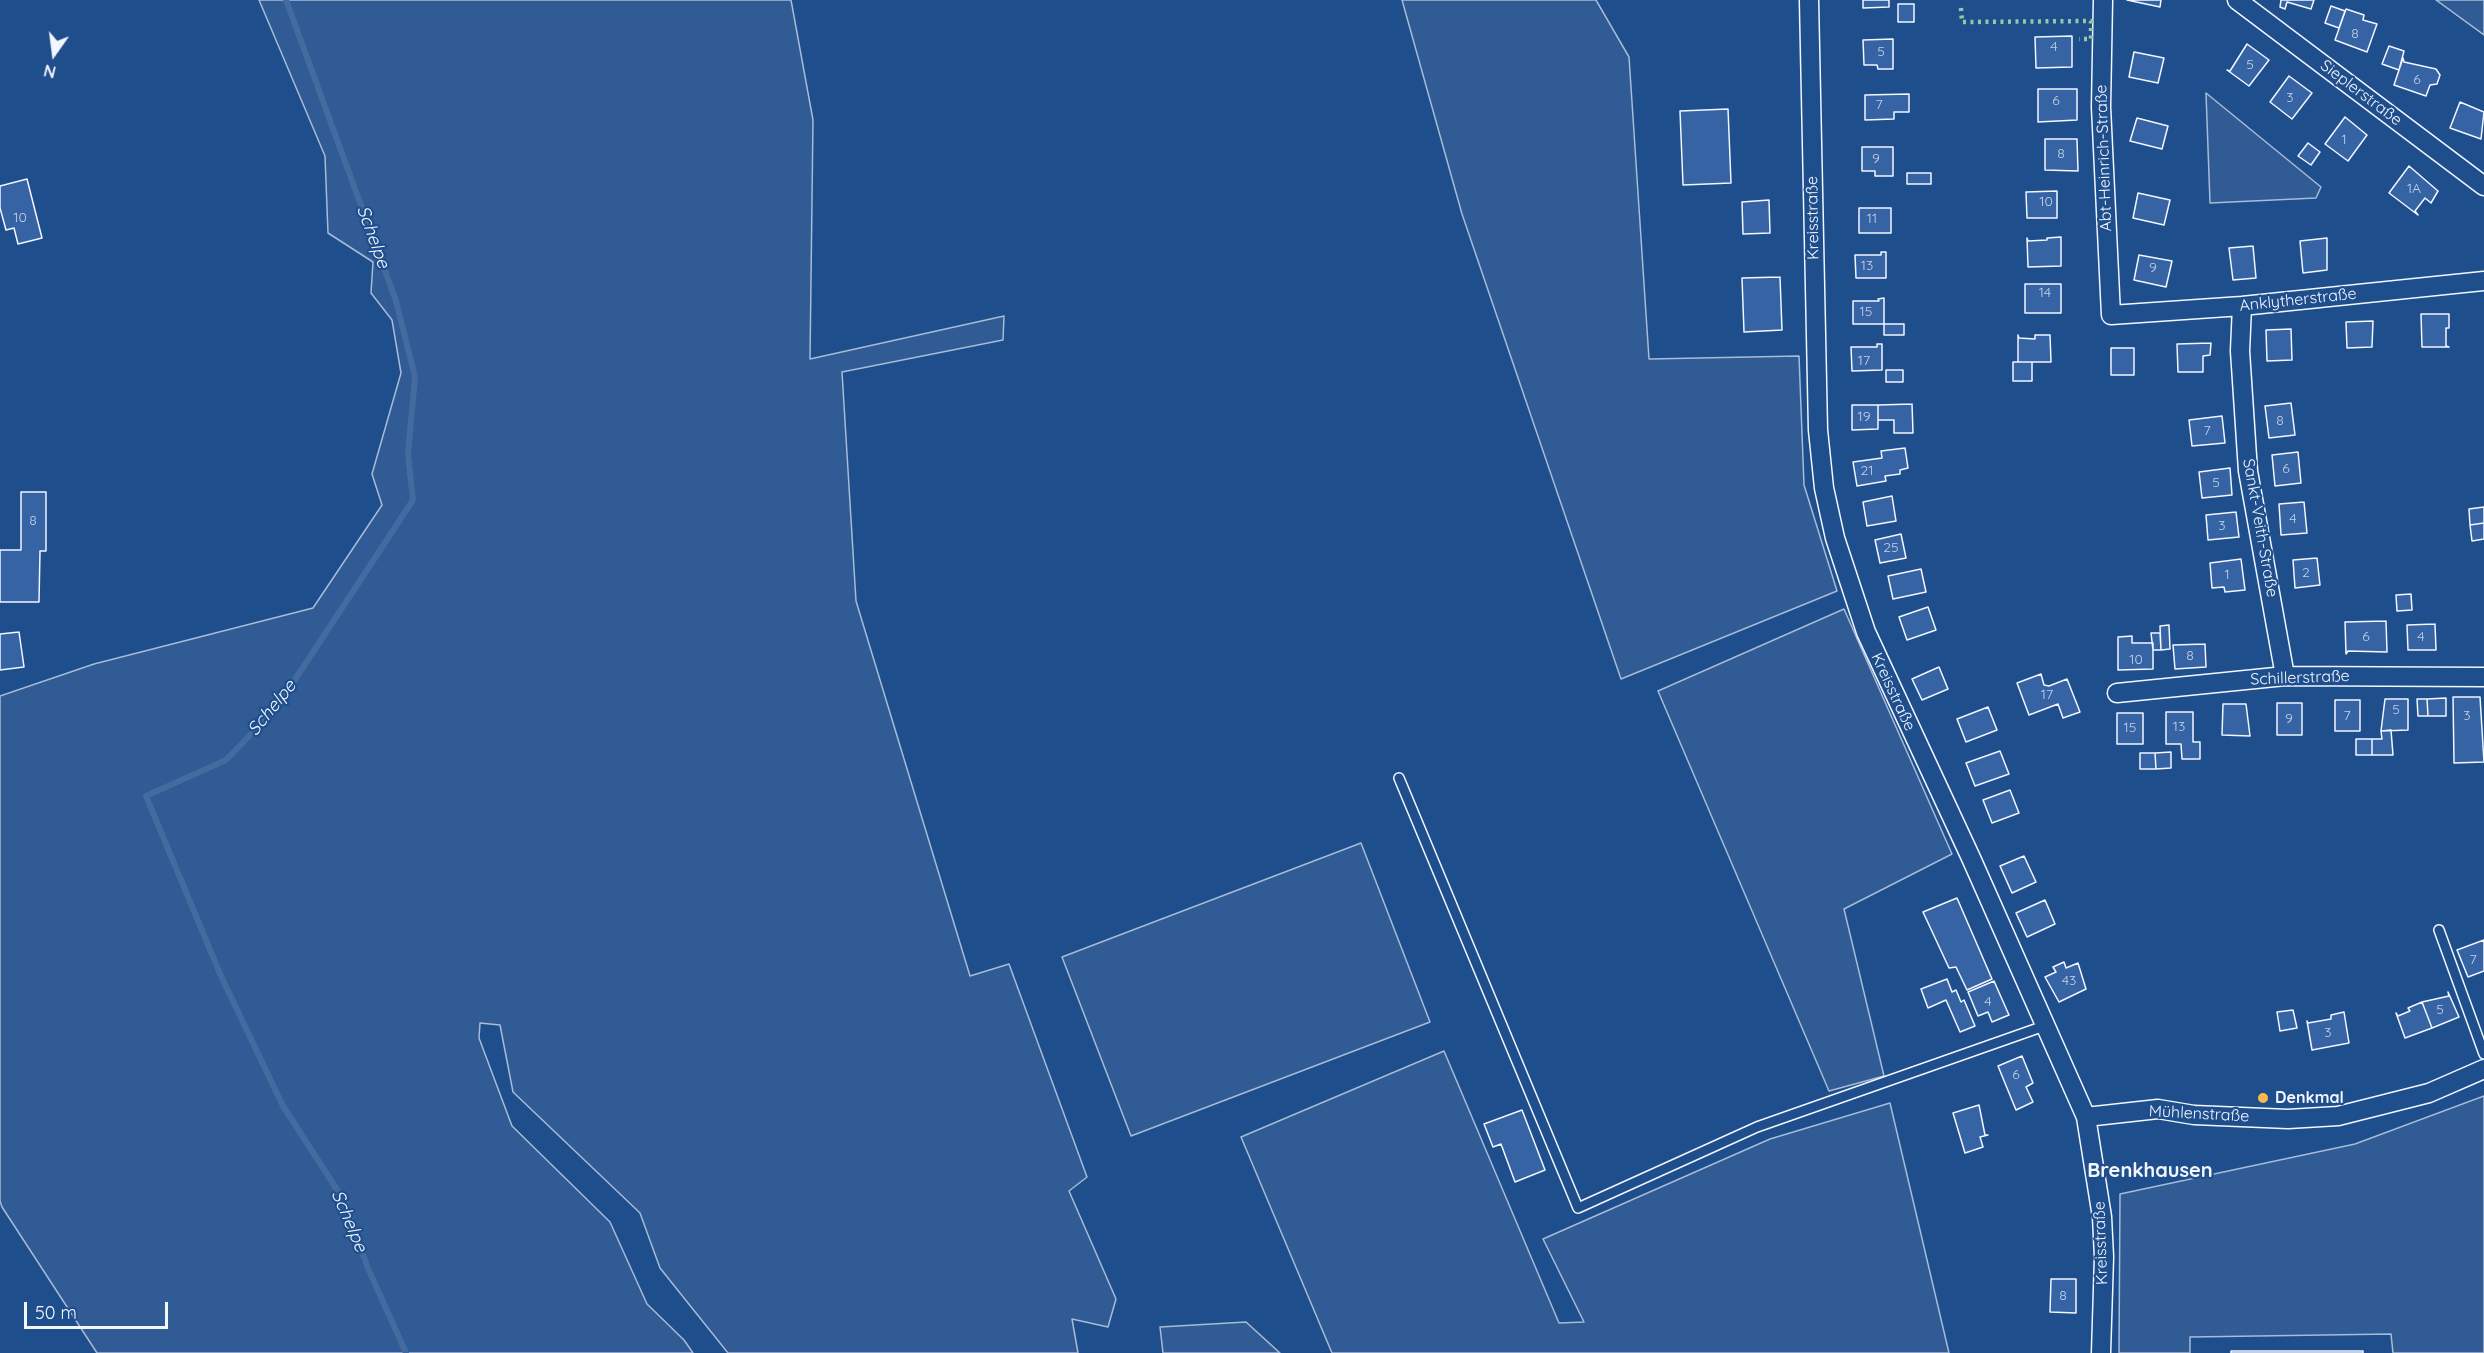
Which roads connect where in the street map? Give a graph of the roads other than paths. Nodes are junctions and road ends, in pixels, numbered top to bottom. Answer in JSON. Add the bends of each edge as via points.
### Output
{"nodes":[{"id":1,"x":1809,"y":0,"type":"edge"},
{"id":2,"x":2103,"y":0,"type":"edge"},
{"id":3,"x":2237,"y":0,"type":"edge"},
{"id":4,"x":2484,"y":186,"type":"edge"},
{"id":5,"x":2484,"y":280,"type":"edge"},
{"id":6,"x":2242,"y":306,"type":"junction"},
{"id":7,"x":2111,"y":315,"type":"joint"},
{"id":8,"x":2285,"y":676,"type":"junction"},
{"id":9,"x":2484,"y":677,"type":"edge"},
{"id":10,"x":2117,"y":693,"type":"dead end"},
{"id":11,"x":1399,"y":778,"type":"dead end"},
{"id":12,"x":2439,"y":930,"type":"dead end"},
{"id":13,"x":2047,"y":1025,"type":"junction"},
{"id":14,"x":2484,"y":1054,"type":"edge"},
{"id":15,"x":2484,"y":1069,"type":"edge"},
{"id":16,"x":2086,"y":1117,"type":"junction"},
{"id":17,"x":2101,"y":1353,"type":"edge"}],
"edges":[{"from":1,"to":13,"type":"street","name":"Kreisstraße","via":[[1818,430],[1824,488],[1836,538],[1880,665]]},
{"from":2,"to":7,"type":"street","name":"Abt-Heinrich-Straße","via":[[2101,107]]},
{"from":3,"to":4,"type":"street","name":"Sieplerstraße"},
{"from":5,"to":6,"type":"street","name":"Anklytherstraße"},
{"from":6,"to":7,"type":"street","name":"Anklytherstraße"},
{"from":6,"to":8,"type":"street","name":"Sankt-Veith-Straße","via":[[2240,351],[2248,471]]},
{"from":8,"to":9,"type":"street","name":"Schillerstraße"},
{"from":8,"to":10,"type":"street","name":"Schillerstraße"},
{"from":11,"to":13,"type":"lane","via":[[1578,1208],[1757,1127]]},
{"from":12,"to":14,"type":"lane"},
{"from":13,"to":16,"type":"street","name":"Kreisstraße"},
{"from":15,"to":16,"type":"street","name":"Mühlenstraße","via":[[2429,1093],[2338,1116],[2288,1119],[2194,1115],[2158,1109]]},
{"from":16,"to":17,"type":"street","name":"Kreisstraße","via":[[2102,1217]]}]}
